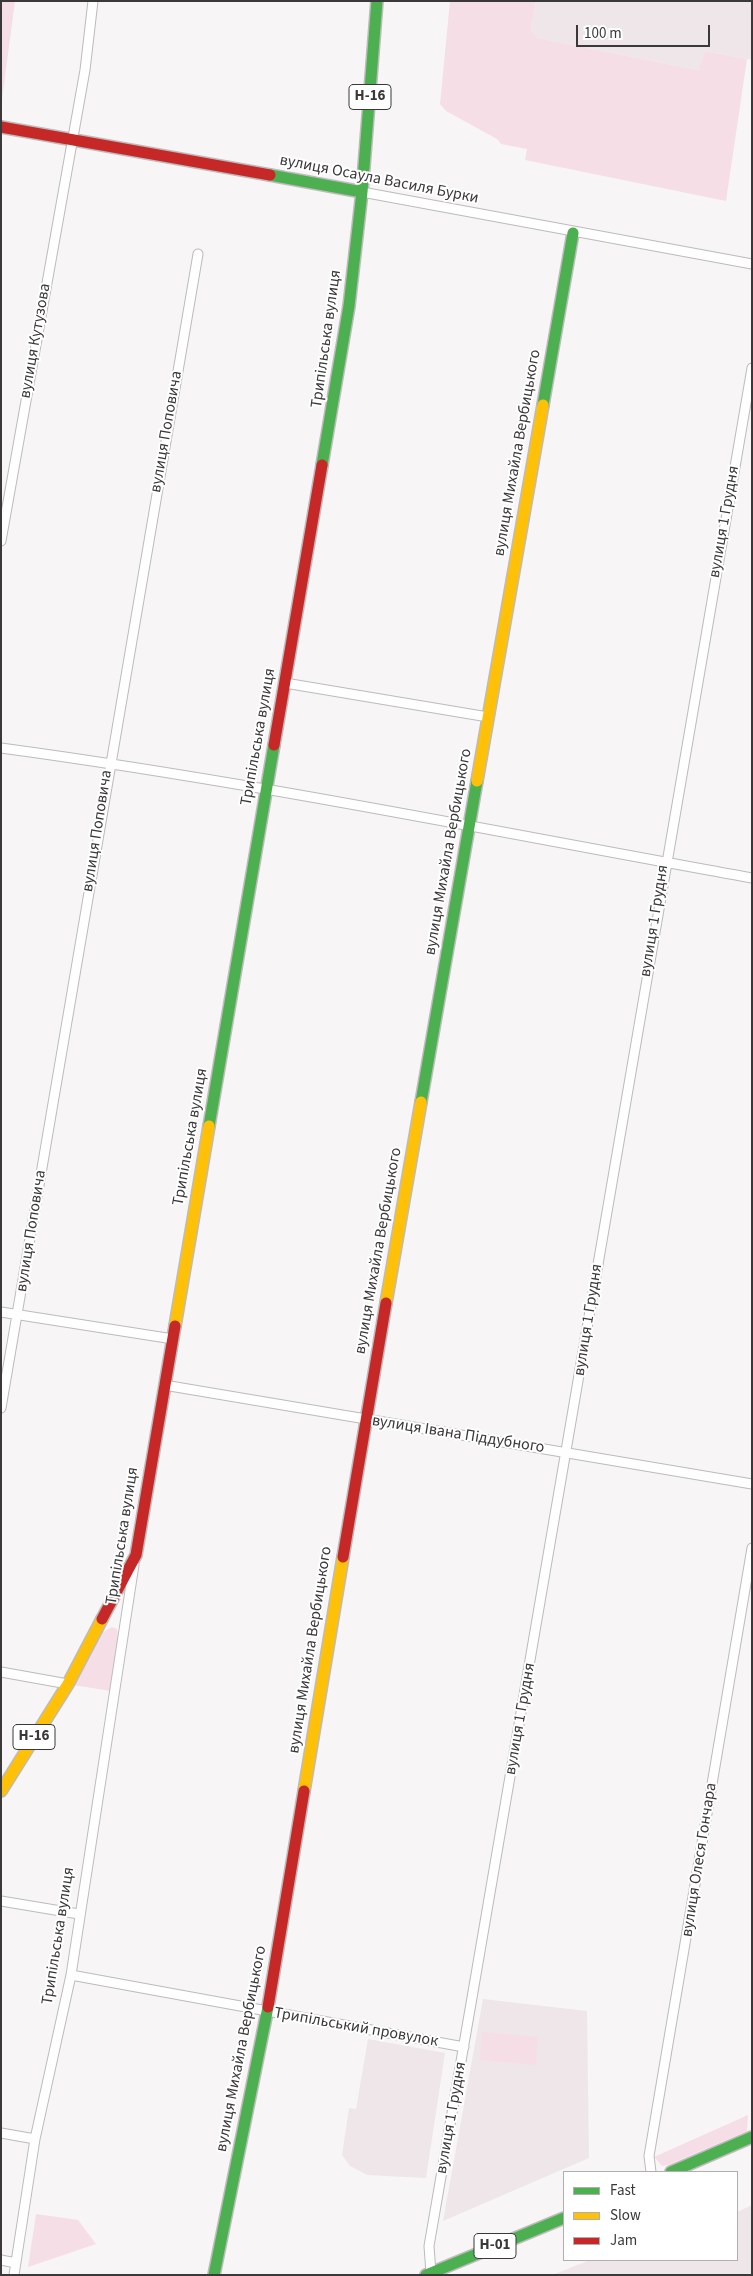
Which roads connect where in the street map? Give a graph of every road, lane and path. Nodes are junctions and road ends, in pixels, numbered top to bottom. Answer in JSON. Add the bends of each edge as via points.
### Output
{"nodes":[{"id":1,"x":93,"y":1,"type":"edge"},
{"id":2,"x":377,"y":1,"type":"edge"},
{"id":3,"x":1,"y":127,"type":"edge"},
{"id":4,"x":71,"y":140,"type":"junction"},
{"id":5,"x":362,"y":192,"type":"junction"},
{"id":6,"x":573,"y":232,"type":"junction"},
{"id":7,"x":198,"y":254,"type":"dead end"},
{"id":8,"x":752,"y":264,"type":"edge"},
{"id":9,"x":752,"y":368,"type":"edge"},
{"id":10,"x":1,"y":541,"type":"edge"},
{"id":11,"x":285,"y":683,"type":"junction"},
{"id":12,"x":488,"y":717,"type":"junction"},
{"id":13,"x":1,"y":748,"type":"edge"},
{"id":14,"x":110,"y":763,"type":"junction"},
{"id":15,"x":266,"y":790,"type":"junction"},
{"id":16,"x":470,"y":827,"type":"junction"},
{"id":17,"x":665,"y":862,"type":"junction"},
{"id":18,"x":752,"y":878,"type":"edge"},
{"id":19,"x":1,"y":1312,"type":"edge"},
{"id":20,"x":18,"y":1315,"type":"junction"},
{"id":21,"x":173,"y":1339,"type":"junction"},
{"id":22,"x":164,"y":1385,"type":"junction"},
{"id":23,"x":1,"y":1408,"type":"edge"},
{"id":24,"x":366,"y":1420,"type":"junction"},
{"id":25,"x":567,"y":1453,"type":"junction"},
{"id":26,"x":752,"y":1484,"type":"edge"},
{"id":27,"x":752,"y":1548,"type":"edge"},
{"id":28,"x":136,"y":1554,"type":"junction"},
{"id":29,"x":1,"y":1672,"type":"edge"},
{"id":30,"x":68,"y":1684,"type":"junction"},
{"id":31,"x":1,"y":1791,"type":"edge"},
{"id":32,"x":1,"y":1901,"type":"edge"},
{"id":33,"x":79,"y":1914,"type":"junction"},
{"id":34,"x":71,"y":1975,"type":"junction"},
{"id":35,"x":267,"y":2012,"type":"junction"},
{"id":36,"x":464,"y":2047,"type":"junction"},
{"id":37,"x":1,"y":2133,"type":"edge"},
{"id":38,"x":752,"y":2137,"type":"edge"},
{"id":39,"x":35,"y":2140,"type":"junction"},
{"id":40,"x":650,"y":2171,"type":"edge"},
{"id":41,"x":673,"y":2171,"type":"edge"},
{"id":42,"x":563,"y":2218,"type":"edge"},
{"id":43,"x":1,"y":2260,"type":"edge"},
{"id":44,"x":16,"y":2263,"type":"junction"},
{"id":45,"x":428,"y":2274,"type":"edge"},
{"id":46,"x":14,"y":2275,"type":"edge"},
{"id":47,"x":214,"y":2275,"type":"edge"}],
"edges":[{"from":1,"to":4,"type":"street","name":"вулиця Кутузова","via":[[85,70]]},
{"from":2,"to":5,"type":"street","name":"Трипільська вулиця","number":"Н-16"},
{"from":3,"to":4,"type":"street","name":"вулиця Осаула Василя Бурки"},
{"from":4,"to":5,"type":"street","name":"вулиця Осаула Василя Бурки"},
{"from":4,"to":10,"type":"street","name":"вулиця Кутузова"},
{"from":5,"to":6,"type":"street","name":"вулиця Осаула Василя Бурки"},
{"from":5,"to":11,"type":"street","name":"Трипільська вулиця","via":[[350,306]]},
{"from":6,"to":8,"type":"street","name":"вулиця Осаула Василя Бурки"},
{"from":6,"to":12,"type":"street","name":"вулиця Михайла Вербицького"},
{"from":7,"to":14,"type":"street","name":"вулиця Поповича"},
{"from":9,"to":17,"type":"street","name":"вулиця 1 Грудня"},
{"from":11,"to":12,"type":"street"},
{"from":11,"to":15,"type":"street","name":"Трипільська вулиця"},
{"from":12,"to":16,"type":"street","name":"вулиця Михайла Вербицького"},
{"from":13,"to":14,"type":"street"},
{"from":14,"to":15,"type":"street"},
{"from":14,"to":20,"type":"street","name":"вулиця Поповича"},
{"from":15,"to":16,"type":"street"},
{"from":15,"to":21,"type":"street","name":"Трипільська вулиця"},
{"from":16,"to":17,"type":"street"},
{"from":16,"to":24,"type":"street","name":"вулиця Михайла Вербицького"},
{"from":17,"to":18,"type":"street"},
{"from":17,"to":25,"type":"street","name":"вулиця 1 Грудня"},
{"from":19,"to":20,"type":"street"},
{"from":20,"to":21,"type":"street"},
{"from":20,"to":23,"type":"street","name":"вулиця Поповича"},
{"from":21,"to":22,"type":"street","name":"Трипільська вулиця"},
{"from":22,"to":24,"type":"street","name":"вулиця Івана Піддубного"},
{"from":22,"to":28,"type":"street","name":"Трипільська вулиця"},
{"from":24,"to":25,"type":"street","name":"вулиця Івана Піддубного"},
{"from":24,"to":35,"type":"street","name":"вулиця Михайла Вербицького"},
{"from":25,"to":26,"type":"street","name":"вулиця Івана Піддубного"},
{"from":25,"to":36,"type":"street","name":"вулиця 1 Грудня"},
{"from":27,"to":40,"type":"street","name":"вулиця Олеся Гончара","via":[[649,2156]]},
{"from":28,"to":30,"type":"street"},
{"from":28,"to":33,"type":"street","name":"Трипільська вулиця"},
{"from":29,"to":30,"type":"street"},
{"from":30,"to":31,"type":"street","number":"Н-16"},
{"from":32,"to":33,"type":"street"},
{"from":33,"to":34,"type":"street","name":"Трипільська вулиця"},
{"from":34,"to":35,"type":"street","name":"Трипільський провулок"},
{"from":34,"to":39,"type":"street","name":"Трипільська вулиця"},
{"from":35,"to":36,"type":"street","name":"Трипільський провулок"},
{"from":35,"to":47,"type":"street","name":"вулиця Михайла Вербицького"},
{"from":36,"to":45,"type":"street","name":"вулиця 1 Грудня","via":[[429,2246]]},
{"from":37,"to":39,"type":"street"},
{"from":38,"to":41,"type":"street"},
{"from":39,"to":44,"type":"street","name":"Трипільська вулиця"},
{"from":42,"to":45,"type":"street","number":"Н-01"},
{"from":43,"to":44,"type":"street"},
{"from":44,"to":46,"type":"street","name":"Трипільська вулиця"}]}
